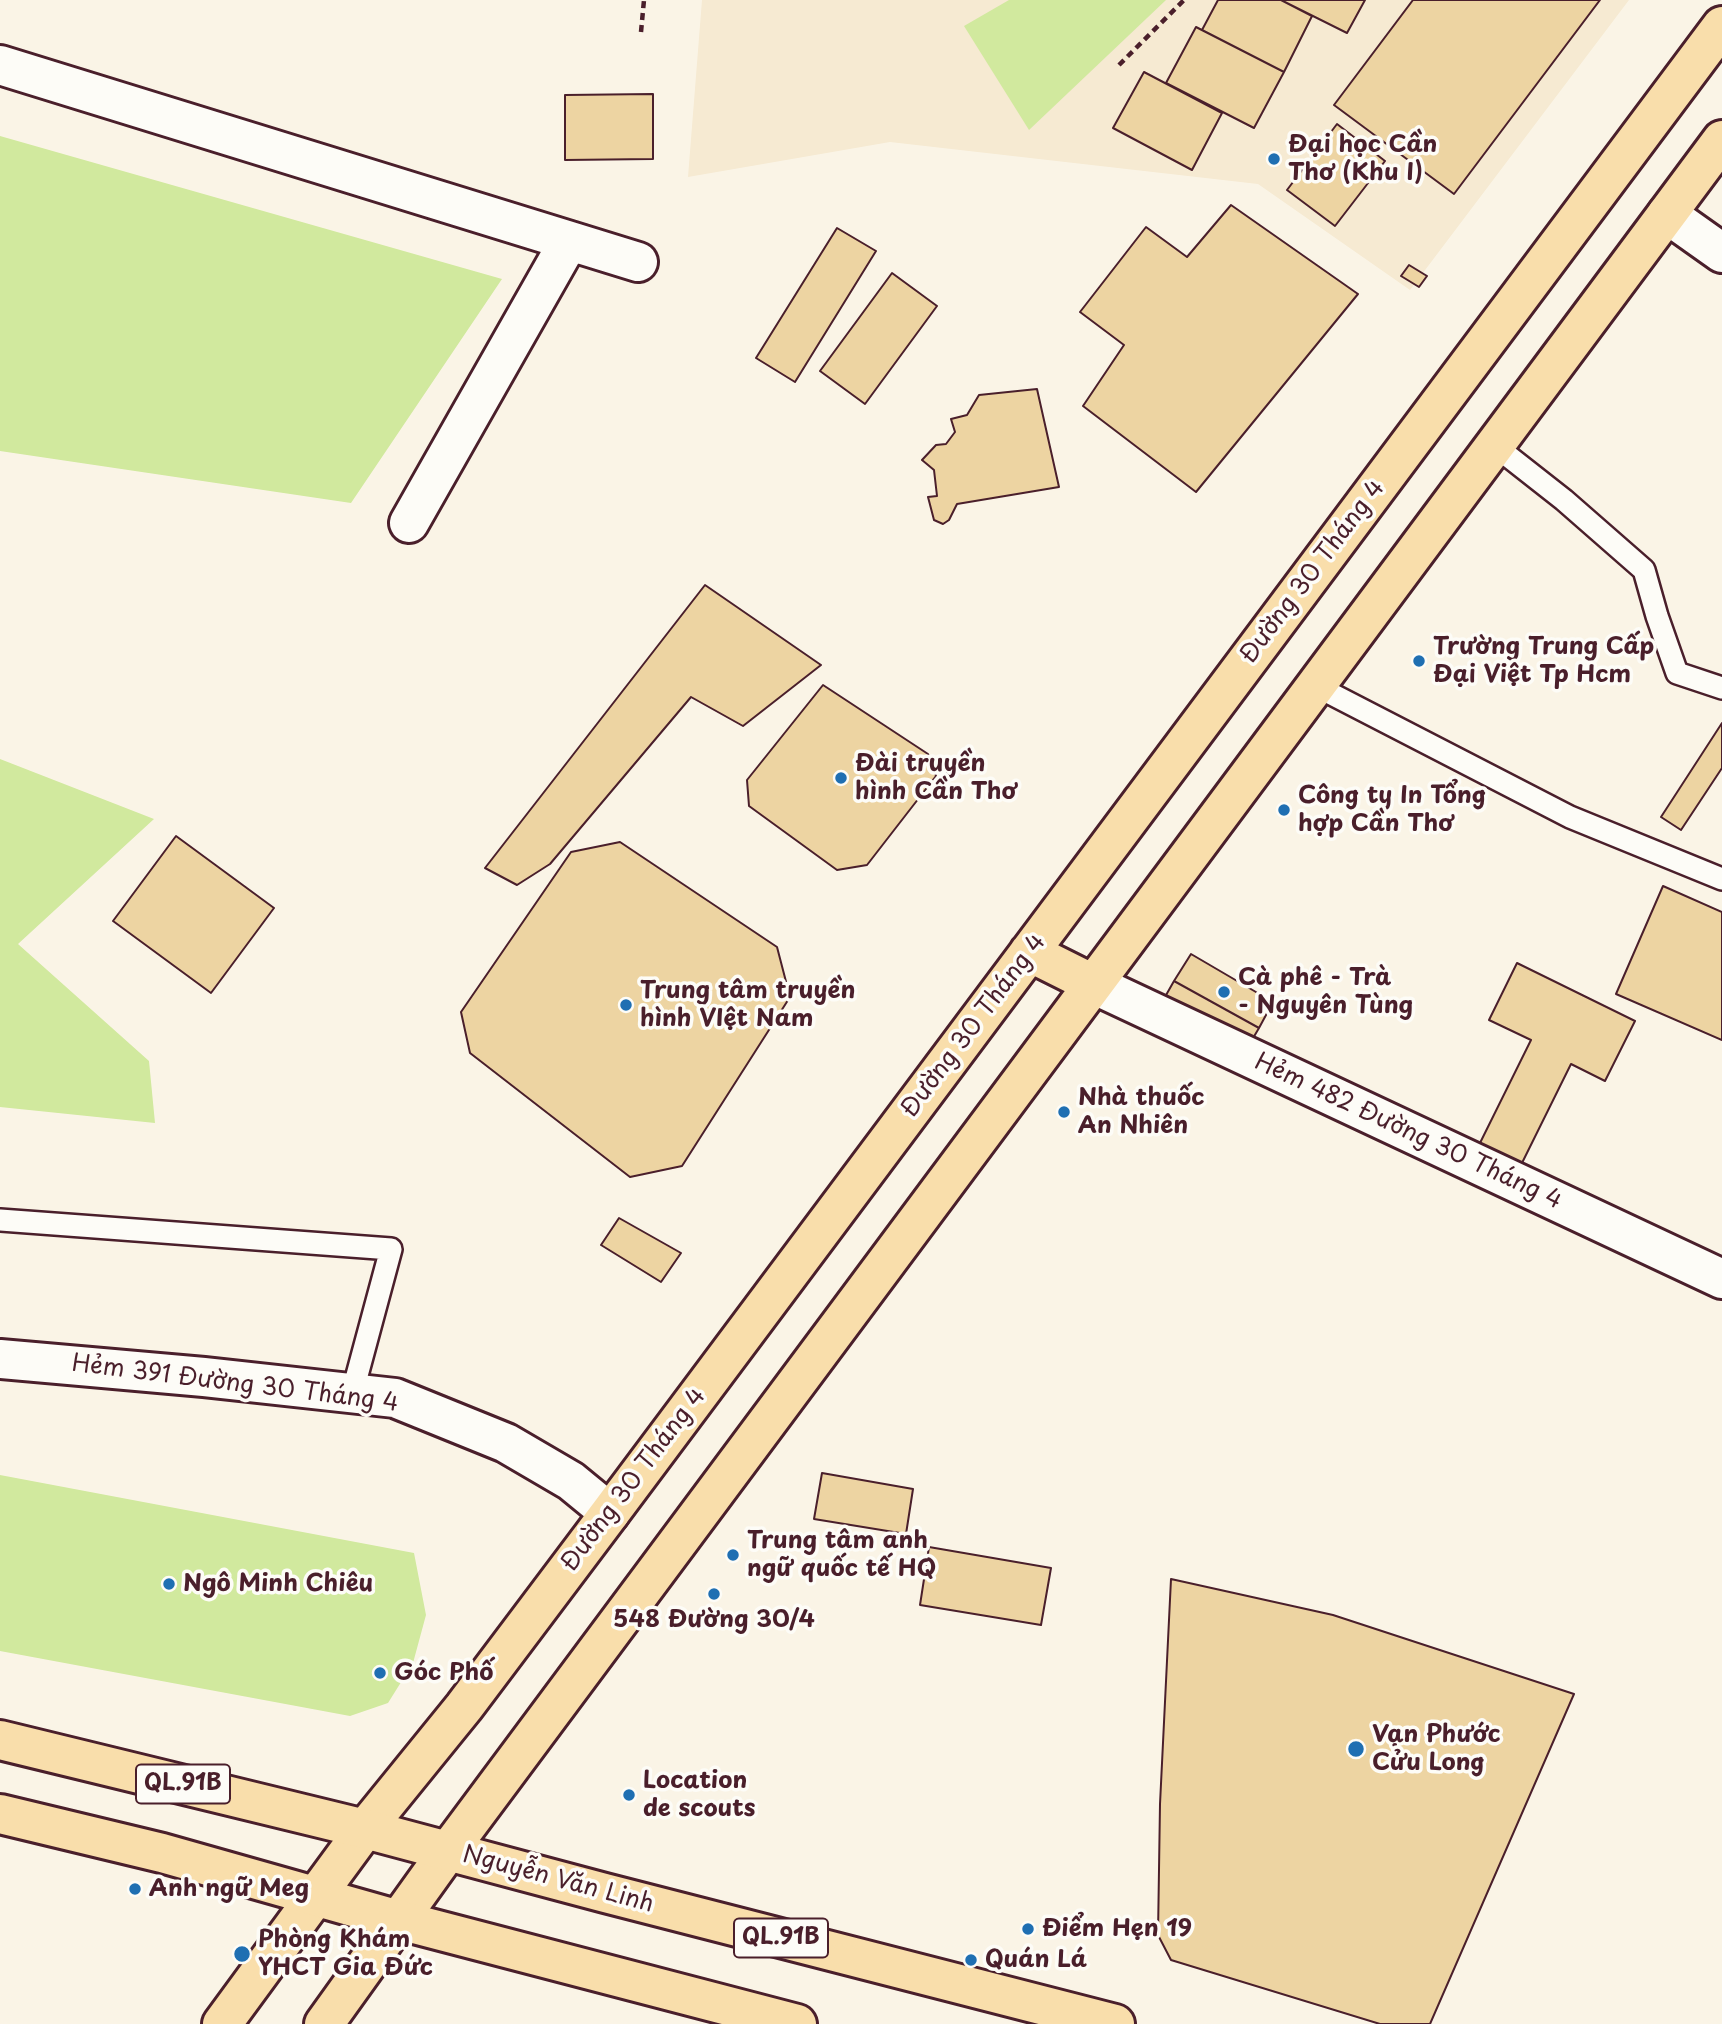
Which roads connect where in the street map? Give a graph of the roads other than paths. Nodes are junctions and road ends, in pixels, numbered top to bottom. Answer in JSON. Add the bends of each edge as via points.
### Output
{"nodes":[{"id":1,"x":1722,"y":26,"type":"edge"},
{"id":2,"x":0,"y":65,"type":"edge"},
{"id":3,"x":1722,"y":141,"type":"edge"},
{"id":4,"x":1667,"y":214,"type":"junction"},
{"id":5,"x":569,"y":241,"type":"junction"},
{"id":6,"x":1722,"y":253,"type":"edge"},
{"id":7,"x":639,"y":262,"type":"dead end"},
{"id":8,"x":1494,"y":445,"type":"junction"},
{"id":9,"x":410,"y":523,"type":"dead end"},
{"id":10,"x":1316,"y":686,"type":"junction"},
{"id":11,"x":1722,"y":688,"type":"edge"},
{"id":12,"x":1722,"y":879,"type":"edge"},
{"id":13,"x":1029,"y":952,"type":"junction"},
{"id":14,"x":1093,"y":984,"type":"junction"},
{"id":15,"x":0,"y":1220,"type":"edge"},
{"id":16,"x":1722,"y":1279,"type":"edge"},
{"id":17,"x":0,"y":1359,"type":"edge"},
{"id":18,"x":352,"y":1394,"type":"junction"},
{"id":19,"x":610,"y":1514,"type":"junction"},
{"id":20,"x":0,"y":1740,"type":"edge"},
{"id":21,"x":0,"y":1814,"type":"edge"},
{"id":22,"x":365,"y":1829,"type":"junction"},
{"id":23,"x":448,"y":1851,"type":"junction"},
{"id":24,"x":316,"y":1896,"type":"junction"},
{"id":25,"x":399,"y":1920,"type":"junction"},
{"id":26,"x":222,"y":2024,"type":"edge"},
{"id":27,"x":324,"y":2024,"type":"edge"},
{"id":28,"x":797,"y":2024,"type":"edge"},
{"id":29,"x":1115,"y":2024,"type":"edge"}],
"edges":[{"from":1,"to":13,"type":"main road","name":"Đường 30 Tháng 4"},
{"from":2,"to":5,"type":"street"},
{"from":3,"to":4,"type":"main road"},
{"from":4,"to":6,"type":"street"},
{"from":4,"to":8,"type":"main road"},
{"from":5,"to":7,"type":"street"},
{"from":5,"to":9,"type":"street"},
{"from":8,"to":10,"type":"main road"},
{"from":8,"to":11,"type":"lane","via":[[1644,570],[1677,673]]},
{"from":10,"to":12,"type":"lane","via":[[1570,817]]},
{"from":10,"to":14,"type":"main road"},
{"from":13,"to":14,"type":"main road"},
{"from":13,"to":19,"type":"main road","name":"Đường 30 Tháng 4"},
{"from":14,"to":16,"type":"street","name":"Hẻm 482 Đường 30 Tháng 4"},
{"from":14,"to":23,"type":"main road"},
{"from":15,"to":18,"type":"lane","via":[[391,1249]]},
{"from":17,"to":18,"type":"street","name":"Hẻm 391 Đường 30 Tháng 4"},
{"from":18,"to":19,"type":"street","name":"Hẻm 391 Đường 30 Tháng 4","via":[[395,1398],[506,1443],[570,1481]]},
{"from":19,"to":22,"type":"main road","name":"Đường 30 Tháng 4"},
{"from":20,"to":22,"type":"main road","name":"Nguyễn Văn Linh","number":"QL.91B"},
{"from":21,"to":24,"type":"main road"},
{"from":22,"to":23,"type":"main road","name":"Nguyễn Văn Linh","number":"QL.91B"},
{"from":22,"to":24,"type":"main road","name":"Đường 30 Tháng 4"},
{"from":23,"to":25,"type":"main road"},
{"from":23,"to":29,"type":"main road","name":"Nguyễn Văn Linh","number":"QL.91B"},
{"from":24,"to":25,"type":"main road"},
{"from":24,"to":26,"type":"main road","name":"Đường 30 Tháng 4"},
{"from":25,"to":27,"type":"main road"},
{"from":25,"to":28,"type":"main road"}]}
